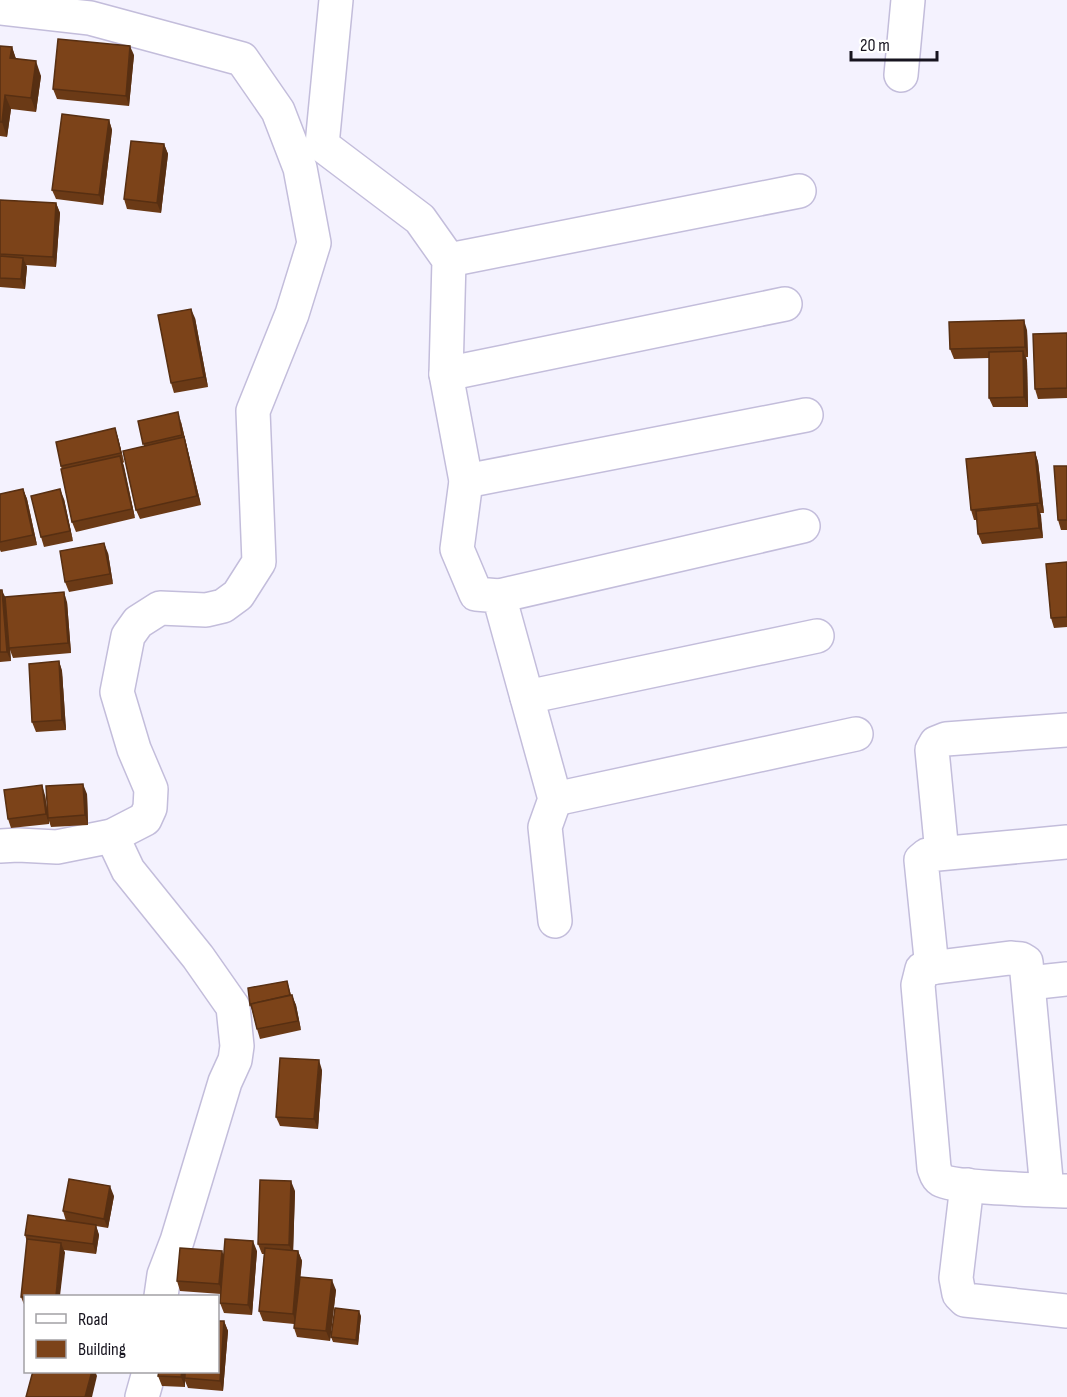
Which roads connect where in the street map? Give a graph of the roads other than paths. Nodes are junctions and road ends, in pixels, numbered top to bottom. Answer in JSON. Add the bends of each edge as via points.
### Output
{"nodes":[{"id":1,"x":336,"y":0,"type":"edge"},
{"id":2,"x":908,"y":0,"type":"edge"},
{"id":3,"x":0,"y":8,"type":"edge"},
{"id":4,"x":901,"y":75,"type":"dead end"},
{"id":5,"x":799,"y":191,"type":"dead end"},
{"id":6,"x":449,"y":260,"type":"junction"},
{"id":7,"x":785,"y":304,"type":"dead end"},
{"id":8,"x":446,"y":374,"type":"junction"},
{"id":9,"x":806,"y":415,"type":"dead end"},
{"id":10,"x":466,"y":481,"type":"junction"},
{"id":11,"x":802,"y":526,"type":"dead end"},
{"id":12,"x":499,"y":596,"type":"junction"},
{"id":13,"x":817,"y":636,"type":"dead end"},
{"id":14,"x":527,"y":697,"type":"junction"},
{"id":15,"x":1067,"y":730,"type":"edge"},
{"id":16,"x":856,"y":734,"type":"dead end"},
{"id":17,"x":555,"y":799,"type":"junction"},
{"id":18,"x":112,"y":836,"type":"junction"},
{"id":19,"x":1067,"y":842,"type":"edge"},
{"id":20,"x":0,"y":846,"type":"edge"},
{"id":21,"x":942,"y":853,"type":"junction"},
{"id":22,"x":555,"y":921,"type":"dead end"},
{"id":23,"x":932,"y":968,"type":"junction"},
{"id":24,"x":1067,"y":979,"type":"edge"},
{"id":25,"x":1029,"y":982,"type":"junction"},
{"id":26,"x":967,"y":1185,"type":"junction"},
{"id":27,"x":1057,"y":1191,"type":"edge"},
{"id":28,"x":161,"y":1295,"type":"edge"},
{"id":29,"x":1067,"y":1311,"type":"edge"},
{"id":30,"x":148,"y":1373,"type":"edge"},
{"id":31,"x":142,"y":1397,"type":"edge"}],
"edges":[{"from":1,"to":6,"type":"street","via":[[322,145],[420,219]]},
{"from":2,"to":4,"type":"street"},
{"from":3,"to":18,"type":"street","via":[[90,18],[242,59],[278,111],[300,168],[314,243],[292,314],[253,411],[259,562],[238,595],[224,606],[206,610],[160,608],[138,622],[128,636],[117,692],[151,789],[150,808],[145,819]]},
{"from":5,"to":6,"type":"street"},
{"from":6,"to":8,"type":"street"},
{"from":7,"to":8,"type":"street"},
{"from":8,"to":10,"type":"street"},
{"from":9,"to":10,"type":"street"},
{"from":10,"to":12,"type":"street","via":[[457,549],[476,594]]},
{"from":11,"to":12,"type":"street"},
{"from":12,"to":14,"type":"street"},
{"from":13,"to":14,"type":"street"},
{"from":14,"to":17,"type":"street"},
{"from":15,"to":21,"type":"street","via":[[936,743],[932,750]]},
{"from":16,"to":17,"type":"street"},
{"from":17,"to":22,"type":"street","via":[[545,827]]},
{"from":18,"to":20,"type":"street","via":[[57,847]]},
{"from":18,"to":28,"type":"street","via":[[128,870],[233,1007],[236,1025],[235,1060],[164,1275]]},
{"from":19,"to":21,"type":"street"},
{"from":21,"to":23,"type":"street","via":[[921,860]]},
{"from":23,"to":25,"type":"street","via":[[1021,959],[1026,962]]},
{"from":23,"to":26,"type":"street","via":[[922,969],[918,985],[934,1168],[942,1181]]},
{"from":24,"to":25,"type":"street"},
{"from":25,"to":27,"type":"street"},
{"from":26,"to":27,"type":"street"},
{"from":26,"to":29,"type":"street","via":[[956,1278],[959,1294],[965,1300]]},
{"from":30,"to":31,"type":"street"}]}
